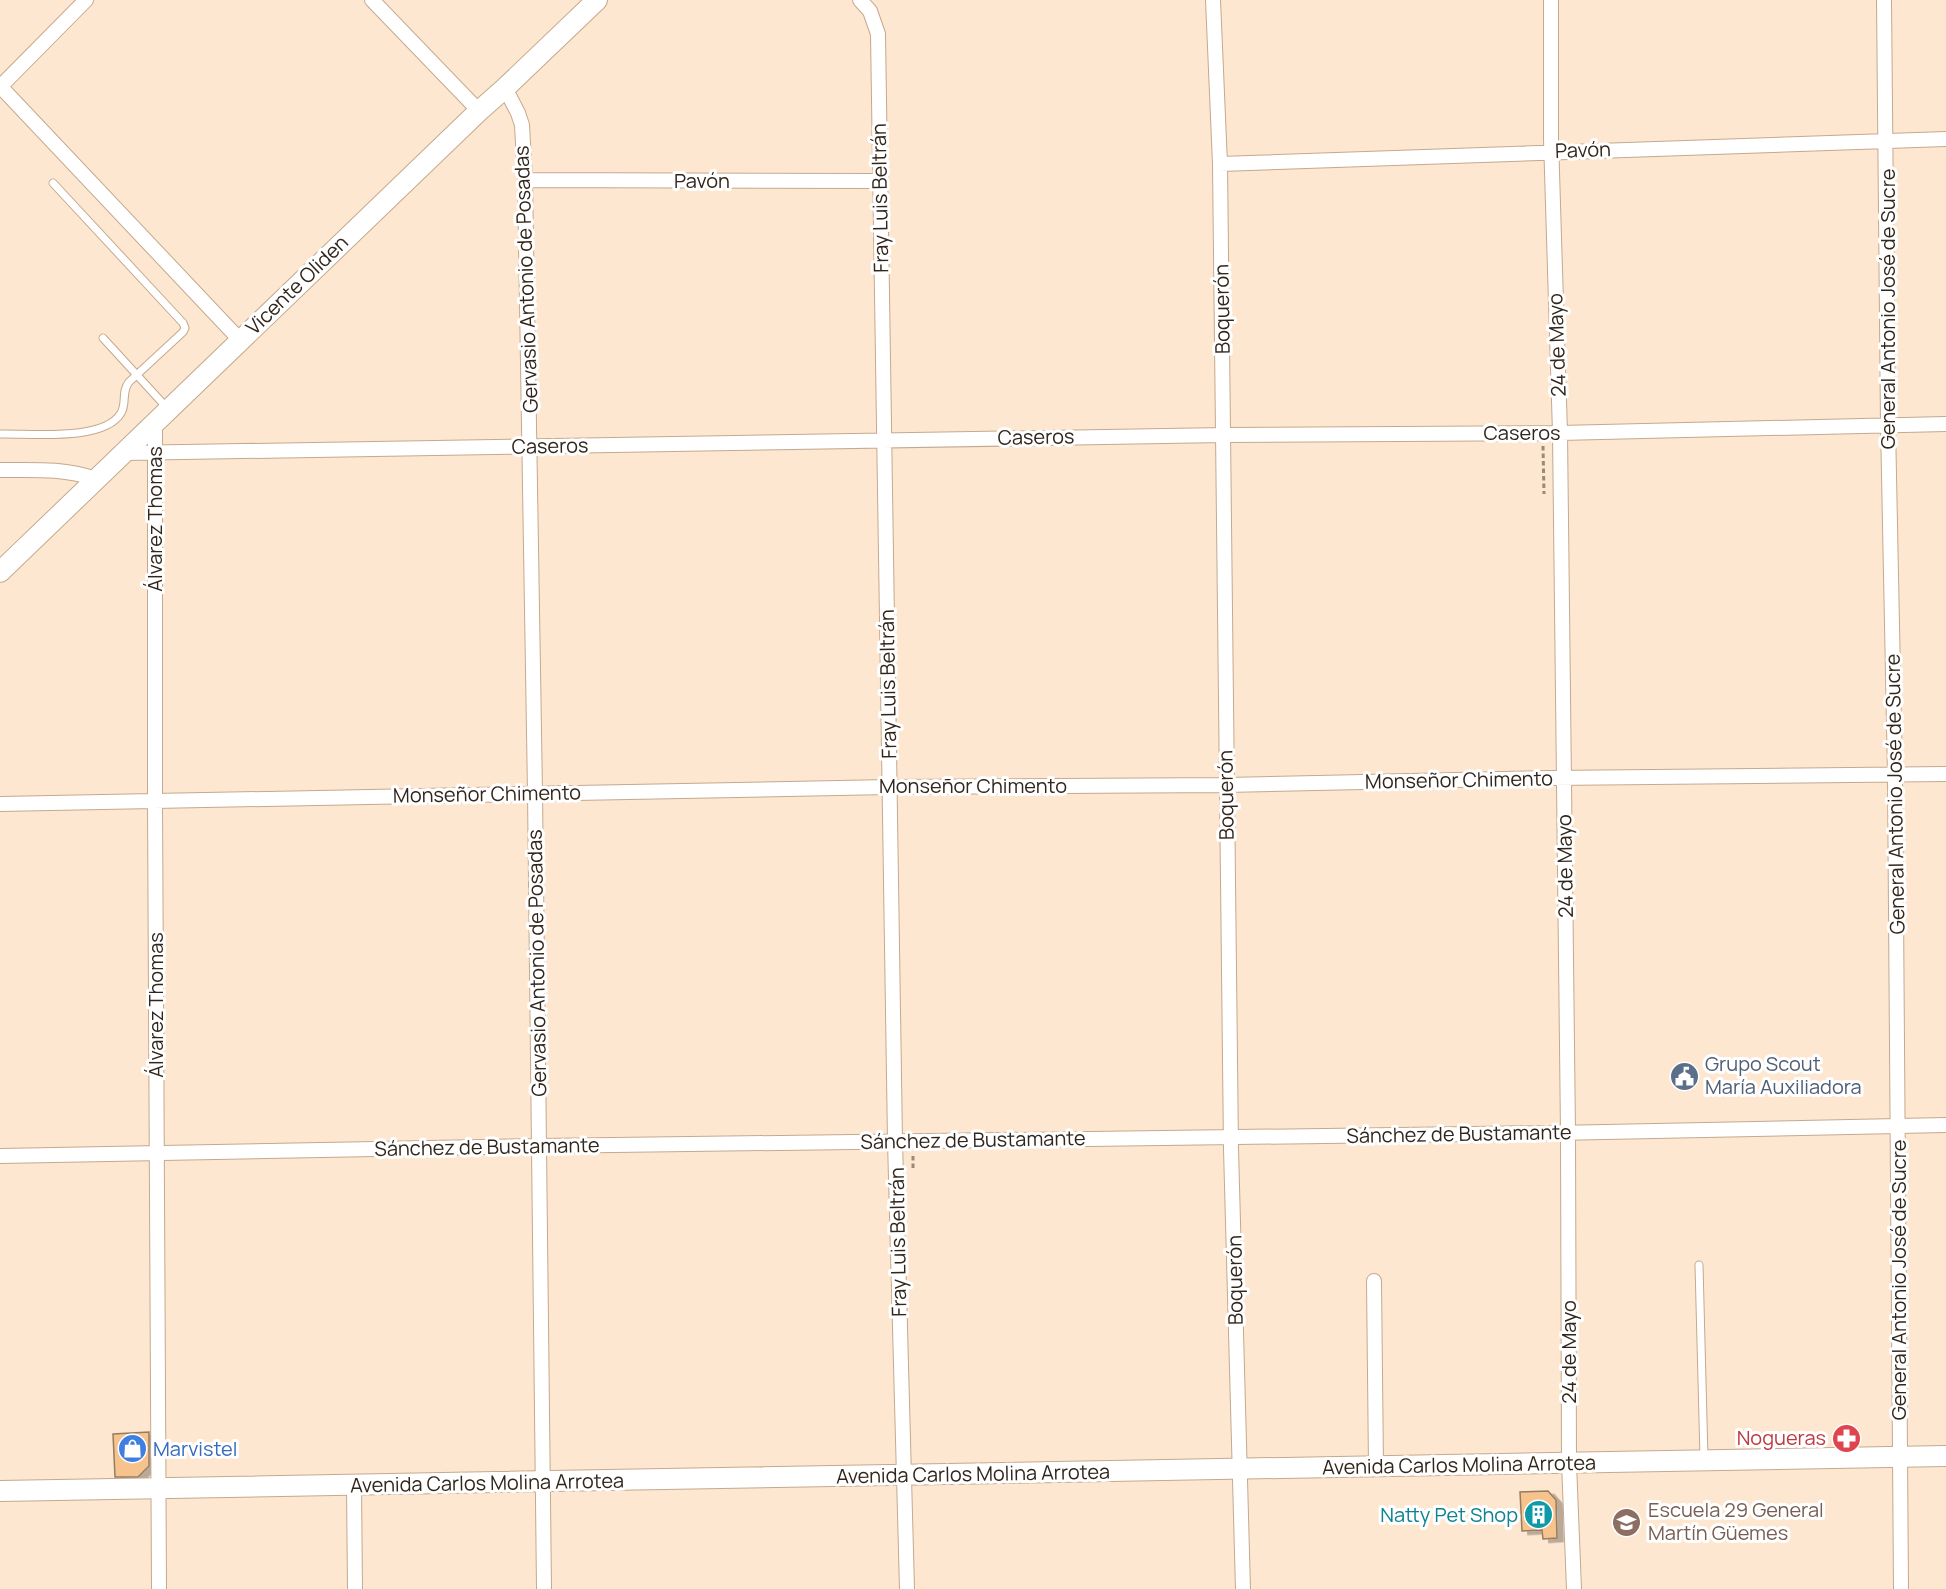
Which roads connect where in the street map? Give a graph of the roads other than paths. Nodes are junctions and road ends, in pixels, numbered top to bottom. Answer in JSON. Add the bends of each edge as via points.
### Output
{"nodes":[{"id":1,"x":86,"y":0,"type":"edge"},
{"id":2,"x":372,"y":0,"type":"edge"},
{"id":3,"x":597,"y":0,"type":"edge"},
{"id":4,"x":860,"y":0,"type":"edge"},
{"id":5,"x":1213,"y":0,"type":"edge"},
{"id":6,"x":1551,"y":0,"type":"edge"},
{"id":7,"x":1884,"y":0,"type":"edge"},
{"id":8,"x":0,"y":87,"type":"edge"},
{"id":9,"x":506,"y":88,"type":"junction"},
{"id":10,"x":479,"y":111,"type":"junction"},
{"id":11,"x":1946,"y":139,"type":"edge"},
{"id":12,"x":1887,"y":142,"type":"junction"},
{"id":13,"x":1552,"y":151,"type":"junction"},
{"id":14,"x":1220,"y":164,"type":"junction"},
{"id":15,"x":525,"y":180,"type":"junction"},
{"id":16,"x":879,"y":181,"type":"junction"},
{"id":17,"x":53,"y":183,"type":"dead end"},
{"id":18,"x":103,"y":338,"type":"dead end"},
{"id":19,"x":240,"y":340,"type":"junction"},
{"id":20,"x":137,"y":376,"type":"junction"},
{"id":21,"x":162,"y":415,"type":"junction"},
{"id":22,"x":1946,"y":424,"type":"edge"},
{"id":23,"x":1888,"y":425,"type":"junction"},
{"id":24,"x":1560,"y":433,"type":"junction"},
{"id":25,"x":0,"y":434,"type":"edge"},
{"id":26,"x":1224,"y":435,"type":"junction"},
{"id":27,"x":884,"y":440,"type":"junction"},
{"id":28,"x":531,"y":446,"type":"junction"},
{"id":29,"x":156,"y":451,"type":"junction"},
{"id":30,"x":125,"y":453,"type":"junction"},
{"id":31,"x":0,"y":470,"type":"edge"},
{"id":32,"x":96,"y":479,"type":"junction"},
{"id":33,"x":0,"y":572,"type":"edge"},
{"id":34,"x":1895,"y":774,"type":"junction"},
{"id":35,"x":1946,"y":774,"type":"edge"},
{"id":36,"x":1564,"y":778,"type":"junction"},
{"id":37,"x":1226,"y":785,"type":"junction"},
{"id":38,"x":890,"y":787,"type":"junction"},
{"id":39,"x":535,"y":793,"type":"junction"},
{"id":40,"x":155,"y":802,"type":"junction"},
{"id":41,"x":0,"y":804,"type":"edge"},
{"id":42,"x":1946,"y":1125,"type":"edge"},
{"id":43,"x":1898,"y":1127,"type":"junction"},
{"id":44,"x":1568,"y":1133,"type":"junction"},
{"id":45,"x":1233,"y":1136,"type":"junction"},
{"id":46,"x":895,"y":1141,"type":"junction"},
{"id":47,"x":539,"y":1146,"type":"junction"},
{"id":48,"x":157,"y":1152,"type":"junction"},
{"id":49,"x":0,"y":1155,"type":"edge"},
{"id":50,"x":1699,"y":1265,"type":"dead end"},
{"id":51,"x":1374,"y":1281,"type":"dead end"},
{"id":52,"x":1900,"y":1456,"type":"junction"},
{"id":53,"x":1946,"y":1456,"type":"edge"},
{"id":54,"x":1704,"y":1461,"type":"junction"},
{"id":55,"x":1569,"y":1463,"type":"junction"},
{"id":56,"x":1376,"y":1467,"type":"junction"},
{"id":57,"x":1240,"y":1468,"type":"junction"},
{"id":58,"x":903,"y":1475,"type":"junction"},
{"id":59,"x":543,"y":1482,"type":"junction"},
{"id":60,"x":354,"y":1485,"type":"junction"},
{"id":61,"x":158,"y":1487,"type":"junction"},
{"id":62,"x":0,"y":1491,"type":"edge"},
{"id":63,"x":159,"y":1589,"type":"edge"},
{"id":64,"x":355,"y":1589,"type":"edge"},
{"id":65,"x":544,"y":1589,"type":"edge"},
{"id":66,"x":907,"y":1589,"type":"edge"},
{"id":67,"x":1243,"y":1589,"type":"edge"},
{"id":68,"x":1574,"y":1589,"type":"edge"},
{"id":69,"x":1901,"y":1589,"type":"edge"}],
"edges":[{"from":1,"to":8,"type":"street"},
{"from":2,"to":10,"type":"street"},
{"from":3,"to":9,"type":"street","name":"Vicente Oliden"},
{"from":4,"to":16,"type":"street","name":"Fray Luis Beltrán","via":[[870,11],[878,34]]},
{"from":5,"to":14,"type":"street","name":"Boquerón"},
{"from":6,"to":13,"type":"street","name":"24 de Mayo"},
{"from":7,"to":12,"type":"street","name":"General Antonio José de Sucre"},
{"from":8,"to":19,"type":"street"},
{"from":9,"to":10,"type":"street","name":"Vicente Oliden"},
{"from":9,"to":15,"type":"street","name":"Gervasio Antonio de Posadas","via":[[522,125]]},
{"from":10,"to":19,"type":"street","name":"Vicente Oliden"},
{"from":11,"to":12,"type":"street","name":"Pavón"},
{"from":12,"to":13,"type":"street","name":"Pavón"},
{"from":12,"to":23,"type":"street","name":"General Antonio José de Sucre"},
{"from":13,"to":14,"type":"street","name":"Pavón"},
{"from":13,"to":24,"type":"street","name":"24 de Mayo"},
{"from":14,"to":26,"type":"street","name":"Boquerón"},
{"from":15,"to":16,"type":"street","name":"Pavón"},
{"from":15,"to":28,"type":"street","name":"Gervasio Antonio de Posadas"},
{"from":16,"to":27,"type":"street","name":"Fray Luis Beltrán"},
{"from":17,"to":20,"type":"lane","via":[[183,323],[183,332]]},
{"from":18,"to":20,"type":"lane"},
{"from":19,"to":21,"type":"street","name":"Vicente Oliden"},
{"from":20,"to":21,"type":"lane"},
{"from":20,"to":25,"type":"lane","via":[[125,387],[121,413],[102,427],[81,433]]},
{"from":21,"to":29,"type":"street","name":"Álvarez Thomas"},
{"from":21,"to":30,"type":"street","name":"Vicente Oliden"},
{"from":22,"to":23,"type":"street","name":"Caseros"},
{"from":23,"to":24,"type":"street","name":"Caseros"},
{"from":23,"to":34,"type":"street","name":"General Antonio José de Sucre"},
{"from":24,"to":26,"type":"street","name":"Caseros"},
{"from":24,"to":36,"type":"street","name":"24 de Mayo"},
{"from":26,"to":27,"type":"street","name":"Caseros"},
{"from":26,"to":37,"type":"street","name":"Boquerón"},
{"from":27,"to":28,"type":"street","name":"Caseros"},
{"from":27,"to":38,"type":"street","name":"Fray Luis Beltrán"},
{"from":28,"to":29,"type":"street","name":"Caseros"},
{"from":28,"to":39,"type":"street","name":"Gervasio Antonio de Posadas"},
{"from":29,"to":30,"type":"street","name":"Caseros"},
{"from":29,"to":40,"type":"street","name":"Álvarez Thomas"},
{"from":30,"to":32,"type":"street","name":"Vicente Oliden"},
{"from":31,"to":32,"type":"street","via":[[56,469]]},
{"from":32,"to":33,"type":"street","name":"Vicente Oliden"},
{"from":34,"to":35,"type":"street","name":"Monseñor Chimento"},
{"from":34,"to":36,"type":"street","name":"Monseñor Chimento"},
{"from":34,"to":43,"type":"street","name":"General Antonio José de Sucre"},
{"from":36,"to":37,"type":"street","name":"Monseñor Chimento"},
{"from":36,"to":44,"type":"street","name":"24 de Mayo"},
{"from":37,"to":38,"type":"street","name":"Monseñor Chimento"},
{"from":37,"to":45,"type":"street","name":"Boquerón"},
{"from":38,"to":39,"type":"street","name":"Monseñor Chimento"},
{"from":38,"to":46,"type":"street","name":"Fray Luis Beltrán"},
{"from":39,"to":40,"type":"street","name":"Monseñor Chimento"},
{"from":39,"to":47,"type":"street","name":"Gervasio Antonio de Posadas"},
{"from":40,"to":41,"type":"street","name":"Monseñor Chimento"},
{"from":40,"to":48,"type":"street","name":"Álvarez Thomas"},
{"from":42,"to":43,"type":"street","name":"Sánchez de Bustamante"},
{"from":43,"to":44,"type":"street","name":"Sánchez de Bustamante"},
{"from":43,"to":52,"type":"street","name":"General Antonio José de Sucre"},
{"from":44,"to":45,"type":"street","name":"Sánchez de Bustamante"},
{"from":44,"to":55,"type":"street","name":"24 de Mayo"},
{"from":45,"to":46,"type":"street","name":"Sánchez de Bustamante"},
{"from":45,"to":57,"type":"street","name":"Boquerón"},
{"from":46,"to":47,"type":"street","name":"Sánchez de Bustamante"},
{"from":46,"to":58,"type":"street","name":"Fray Luis Beltrán"},
{"from":47,"to":48,"type":"street","name":"Sánchez de Bustamante"},
{"from":47,"to":59,"type":"street","name":"Gervasio Antonio de Posadas"},
{"from":48,"to":49,"type":"street","name":"Sánchez de Bustamante"},
{"from":48,"to":61,"type":"street","name":"Álvarez Thomas"},
{"from":50,"to":54,"type":"lane"},
{"from":51,"to":56,"type":"street"},
{"from":52,"to":53,"type":"street","name":"Avenida Carlos Molina Arrotea"},
{"from":52,"to":54,"type":"street","name":"Avenida Carlos Molina Arrotea"},
{"from":52,"to":69,"type":"street","name":"General Antonio José de Sucre"},
{"from":54,"to":55,"type":"street","name":"Avenida Carlos Molina Arrotea"},
{"from":55,"to":56,"type":"street","name":"Avenida Carlos Molina Arrotea"},
{"from":55,"to":68,"type":"street","name":"24 de Mayo"},
{"from":56,"to":57,"type":"street","name":"Avenida Carlos Molina Arrotea"},
{"from":57,"to":58,"type":"street","name":"Avenida Carlos Molina Arrotea"},
{"from":57,"to":67,"type":"street","name":"Boquerón"},
{"from":58,"to":59,"type":"street","name":"Avenida Carlos Molina Arrotea"},
{"from":58,"to":66,"type":"street","name":"Fray Luis Beltrán"},
{"from":59,"to":60,"type":"street","name":"Avenida Carlos Molina Arrotea"},
{"from":59,"to":65,"type":"street","name":"Gervasio Antonio de Posadas"},
{"from":60,"to":61,"type":"street","name":"Avenida Carlos Molina Arrotea"},
{"from":60,"to":64,"type":"street"},
{"from":61,"to":62,"type":"street","name":"Avenida Carlos Molina Arrotea"},
{"from":61,"to":63,"type":"street","name":"Álvarez Thomas"}]}
